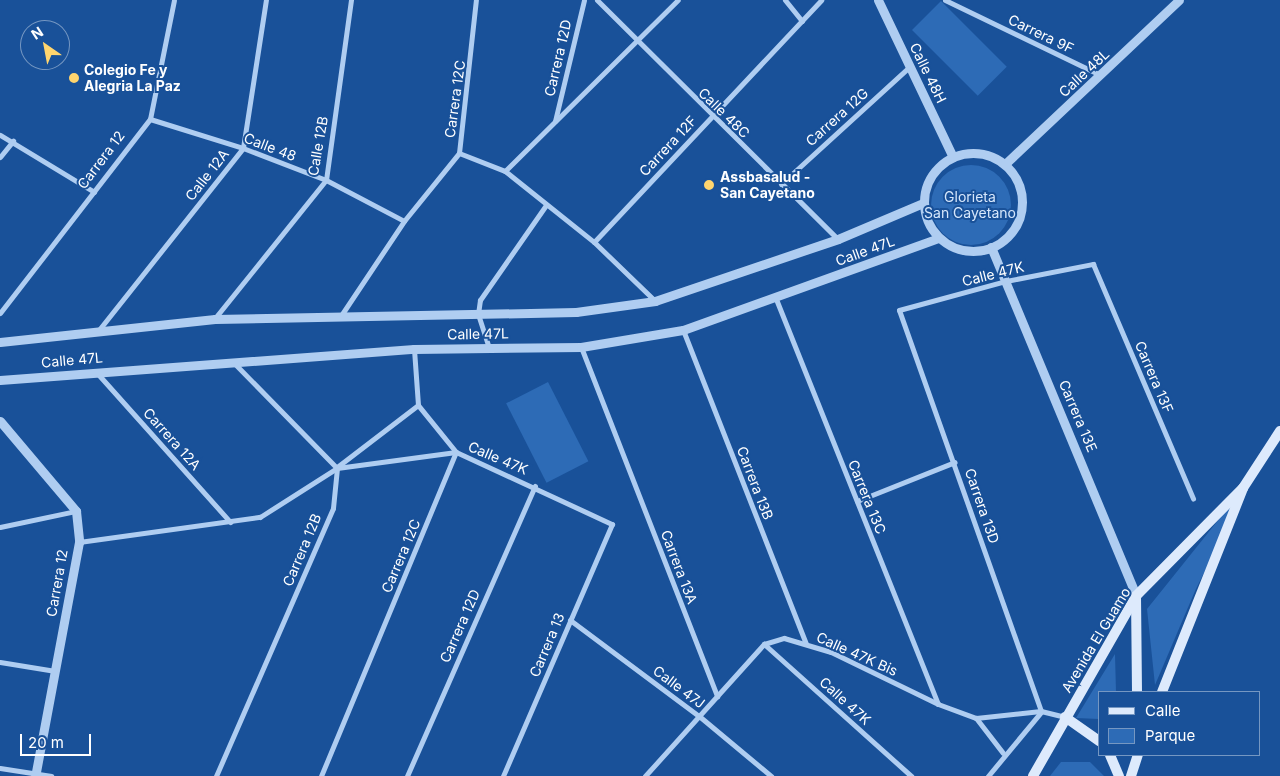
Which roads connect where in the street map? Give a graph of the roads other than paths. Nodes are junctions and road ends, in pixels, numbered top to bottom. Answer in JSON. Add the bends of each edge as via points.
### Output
{"nodes":[{"id":1,"x":174,"y":0,"type":"edge"},
{"id":2,"x":266,"y":0,"type":"edge"},
{"id":3,"x":352,"y":0,"type":"edge"},
{"id":4,"x":476,"y":0,"type":"edge"},
{"id":5,"x":584,"y":0,"type":"edge"},
{"id":6,"x":598,"y":0,"type":"edge"},
{"id":7,"x":678,"y":0,"type":"edge"},
{"id":8,"x":785,"y":0,"type":"edge"},
{"id":9,"x":820,"y":0,"type":"edge"},
{"id":10,"x":878,"y":0,"type":"edge"},
{"id":11,"x":945,"y":0,"type":"edge"},
{"id":12,"x":1179,"y":0,"type":"edge"},
{"id":13,"x":802,"y":21,"type":"junction"},
{"id":14,"x":635,"y":42,"type":"junction"},
{"id":15,"x":909,"y":67,"type":"junction"},
{"id":16,"x":1101,"y":76,"type":"junction"},
{"id":17,"x":711,"y":116,"type":"junction"},
{"id":18,"x":150,"y":119,"type":"junction"},
{"id":19,"x":555,"y":122,"type":"junction"},
{"id":20,"x":0,"y":135,"type":"edge"},
{"id":21,"x":12,"y":141,"type":"junction"},
{"id":22,"x":243,"y":148,"type":"junction"},
{"id":23,"x":459,"y":153,"type":"junction"},
{"id":24,"x":0,"y":157,"type":"edge"},
{"id":25,"x":953,"y":157,"type":"junction"},
{"id":26,"x":1005,"y":164,"type":"junction"},
{"id":27,"x":505,"y":171,"type":"junction"},
{"id":28,"x":326,"y":180,"type":"junction"},
{"id":29,"x":781,"y":184,"type":"junction"},
{"id":30,"x":94,"y":192,"type":"junction"},
{"id":31,"x":924,"y":203,"type":"junction"},
{"id":32,"x":546,"y":205,"type":"junction"},
{"id":33,"x":404,"y":222,"type":"junction"},
{"id":34,"x":939,"y":238,"type":"junction"},
{"id":35,"x":838,"y":239,"type":"junction"},
{"id":36,"x":594,"y":242,"type":"junction"},
{"id":37,"x":991,"y":247,"type":"junction"},
{"id":38,"x":1093,"y":264,"type":"joint"},
{"id":39,"x":1006,"y":281,"type":"junction"},
{"id":40,"x":776,"y":299,"type":"junction"},
{"id":41,"x":655,"y":301,"type":"junction"},
{"id":42,"x":899,"y":310,"type":"joint"},
{"id":43,"x":0,"y":313,"type":"edge"},
{"id":44,"x":342,"y":314,"type":"junction"},
{"id":45,"x":478,"y":314,"type":"junction"},
{"id":46,"x":215,"y":318,"type":"junction"},
{"id":47,"x":683,"y":330,"type":"junction"},
{"id":48,"x":96,"y":334,"type":"junction"},
{"id":49,"x":0,"y":342,"type":"edge"},
{"id":50,"x":581,"y":347,"type":"junction"},
{"id":51,"x":489,"y":348,"type":"junction"},
{"id":52,"x":414,"y":349,"type":"junction"},
{"id":53,"x":232,"y":361,"type":"junction"},
{"id":54,"x":96,"y":372,"type":"junction"},
{"id":55,"x":0,"y":380,"type":"edge"},
{"id":56,"x":418,"y":405,"type":"junction"},
{"id":57,"x":0,"y":421,"type":"edge"},
{"id":58,"x":1280,"y":431,"type":"edge"},
{"id":59,"x":456,"y":452,"type":"junction"},
{"id":60,"x":955,"y":462,"type":"junction"},
{"id":61,"x":337,"y":468,"type":"junction"},
{"id":62,"x":534,"y":486,"type":"junction"},
{"id":63,"x":1243,"y":488,"type":"junction"},
{"id":64,"x":1193,"y":499,"type":"dead end"},
{"id":65,"x":857,"y":502,"type":"junction"},
{"id":66,"x":76,"y":512,"type":"junction"},
{"id":67,"x":230,"y":522,"type":"junction"},
{"id":68,"x":612,"y":524,"type":"joint"},
{"id":69,"x":0,"y":528,"type":"edge"},
{"id":70,"x":79,"y":542,"type":"junction"},
{"id":71,"x":1136,"y":596,"type":"junction"},
{"id":72,"x":570,"y":620,"type":"junction"},
{"id":73,"x":764,"y":644,"type":"junction"},
{"id":74,"x":806,"y":644,"type":"junction"},
{"id":75,"x":0,"y":662,"type":"edge"},
{"id":76,"x":56,"y":671,"type":"junction"},
{"id":77,"x":1137,"y":691,"type":"edge"},
{"id":78,"x":1162,"y":691,"type":"edge"},
{"id":79,"x":717,"y":696,"type":"junction"},
{"id":80,"x":938,"y":704,"type":"junction"},
{"id":81,"x":1041,"y":711,"type":"junction"},
{"id":82,"x":699,"y":716,"type":"junction"},
{"id":83,"x":1065,"y":717,"type":"junction"},
{"id":84,"x":976,"y":718,"type":"junction"},
{"id":85,"x":1098,"y":740,"type":"edge"},
{"id":86,"x":1003,"y":753,"type":"junction"},
{"id":87,"x":1110,"y":756,"type":"edge"},
{"id":88,"x":1138,"y":756,"type":"edge"},
{"id":89,"x":0,"y":768,"type":"edge"},
{"id":90,"x":36,"y":775,"type":"edge"},
{"id":91,"x":51,"y":776,"type":"edge"},
{"id":92,"x":216,"y":776,"type":"edge"},
{"id":93,"x":321,"y":776,"type":"edge"},
{"id":94,"x":407,"y":776,"type":"edge"},
{"id":95,"x":503,"y":776,"type":"edge"},
{"id":96,"x":645,"y":776,"type":"edge"},
{"id":97,"x":771,"y":776,"type":"edge"},
{"id":98,"x":911,"y":776,"type":"edge"},
{"id":99,"x":988,"y":776,"type":"edge"},
{"id":100,"x":1033,"y":776,"type":"edge"},
{"id":101,"x":1119,"y":776,"type":"edge"},
{"id":102,"x":1131,"y":776,"type":"edge"}],
"edges":[{"from":1,"to":18,"type":"street","name":"Carrera 12"},
{"from":2,"to":22,"type":"street","name":"Calle 12A"},
{"from":3,"to":28,"type":"street","name":"Calle 12B"},
{"from":4,"to":23,"type":"street","name":"Carrera 12C","via":[[475,36]]},
{"from":5,"to":19,"type":"street","name":"Carrera 12D"},
{"from":6,"to":14,"type":"street","name":"Calle 48C"},
{"from":7,"to":14,"type":"street"},
{"from":8,"to":13,"type":"street"},
{"from":9,"to":13,"type":"street","name":"Carrera 12F"},
{"from":10,"to":15,"type":"street","name":"Calle 48H"},
{"from":11,"to":16,"type":"street","name":"Carrera 9F"},
{"from":12,"to":16,"type":"street","name":"Calle 48L"},
{"from":13,"to":17,"type":"street","name":"Carrera 12F"},
{"from":14,"to":17,"type":"street","name":"Calle 48C"},
{"from":14,"to":19,"type":"street"},
{"from":15,"to":25,"type":"street","name":"Calle 48H"},
{"from":15,"to":29,"type":"street","name":"Carrera 12G"},
{"from":16,"to":26,"type":"street","name":"Calle 48L"},
{"from":17,"to":29,"type":"street","name":"Calle 48C"},
{"from":17,"to":36,"type":"street","name":"Carrera 12F"},
{"from":18,"to":22,"type":"street","name":"Calle 48"},
{"from":18,"to":30,"type":"street","name":"Carrera 12"},
{"from":19,"to":27,"type":"street"},
{"from":20,"to":21,"type":"street"},
{"from":21,"to":24,"type":"street"},
{"from":21,"to":30,"type":"street"},
{"from":22,"to":28,"type":"street","name":"Calle 48"},
{"from":22,"to":48,"type":"street","name":"Calle 12A"},
{"from":23,"to":27,"type":"street"},
{"from":23,"to":33,"type":"street","name":"Carrera 12C"},
{"from":25,"to":26,"type":"street","via":[[980,153]]},
{"from":25,"to":31,"type":"street","via":[[932,175]]},
{"from":26,"to":37,"type":"street","via":[[1020,188],[1022,210],[1009,235]]},
{"from":27,"to":32,"type":"street"},
{"from":28,"to":33,"type":"street","name":"Calle 48"},
{"from":28,"to":46,"type":"street","name":"Calle 12B"},
{"from":29,"to":35,"type":"street","name":"Calle 48C"},
{"from":30,"to":43,"type":"street","name":"Carrera 12"},
{"from":31,"to":34,"type":"street","via":[[928,222]]},
{"from":31,"to":35,"type":"street","name":"Calle 47L"},
{"from":32,"to":36,"type":"street"},
{"from":32,"to":45,"type":"street","via":[[480,300]]},
{"from":33,"to":44,"type":"street","name":"Carrera 12C"},
{"from":34,"to":37,"type":"street","via":[[964,250]]},
{"from":34,"to":40,"type":"street","name":"Calle 47L"},
{"from":35,"to":41,"type":"street","name":"Calle 47L"},
{"from":36,"to":41,"type":"street"},
{"from":37,"to":39,"type":"street","name":"Carrera 13E"},
{"from":38,"to":39,"type":"street","name":"Calle 47K"},
{"from":38,"to":64,"type":"street","name":"Carrera 13F"},
{"from":39,"to":42,"type":"street","name":"Calle 47K"},
{"from":39,"to":71,"type":"street","name":"Carrera 13E"},
{"from":40,"to":47,"type":"street","name":"Calle 47L"},
{"from":40,"to":65,"type":"street","name":"Carrera 13C"},
{"from":41,"to":45,"type":"street","name":"Calle 47L","via":[[576,312]]},
{"from":42,"to":60,"type":"street","name":"Carrera 13D"},
{"from":44,"to":45,"type":"street","name":"Calle 47L"},
{"from":44,"to":46,"type":"street","name":"Calle 47L"},
{"from":45,"to":51,"type":"street"},
{"from":46,"to":48,"type":"street","name":"Calle 47L"},
{"from":47,"to":50,"type":"street","name":"Calle 47L"},
{"from":47,"to":74,"type":"street","name":"Carrera 13B"},
{"from":48,"to":49,"type":"street","name":"Calle 47L"},
{"from":50,"to":51,"type":"street","name":"Calle 47L"},
{"from":50,"to":79,"type":"street","name":"Carrera 13A"},
{"from":51,"to":52,"type":"street","name":"Calle 47L"},
{"from":52,"to":53,"type":"street","name":"Calle 47L"},
{"from":52,"to":56,"type":"street"},
{"from":53,"to":54,"type":"street","name":"Calle 47L"},
{"from":53,"to":61,"type":"street"},
{"from":54,"to":55,"type":"street","name":"Calle 47L"},
{"from":54,"to":67,"type":"street","name":"Carrera 12A"},
{"from":56,"to":59,"type":"street"},
{"from":56,"to":61,"type":"street","name":"Calle 47K"},
{"from":57,"to":66,"type":"street"},
{"from":58,"to":63,"type":"main road","name":"Avenida El Guamo"},
{"from":59,"to":61,"type":"street","name":"Calle 47K"},
{"from":59,"to":62,"type":"street","name":"Calle 47K"},
{"from":59,"to":93,"type":"street","name":"Carrera 12C"},
{"from":60,"to":65,"type":"street"},
{"from":60,"to":81,"type":"street","name":"Carrera 13D"},
{"from":61,"to":67,"type":"street","name":"Calle 47K","via":[[260,517]]},
{"from":61,"to":92,"type":"street","name":"Carrera 12B","via":[[332,508]]},
{"from":62,"to":68,"type":"street","name":"Calle 47K"},
{"from":62,"to":94,"type":"street","name":"Carrera 12D"},
{"from":63,"to":71,"type":"main road","name":"Avenida El Guamo"},
{"from":63,"to":78,"type":"main road","name":"Avenida El Guamo"},
{"from":65,"to":80,"type":"street","name":"Carrera 13C"},
{"from":66,"to":69,"type":"street"},
{"from":66,"to":70,"type":"street","name":"Carrera 12"},
{"from":67,"to":70,"type":"street","name":"Calle 47K"},
{"from":68,"to":72,"type":"street","name":"Carrera 13"},
{"from":70,"to":76,"type":"street","name":"Carrera 12"},
{"from":71,"to":77,"type":"main road"},
{"from":71,"to":83,"type":"main road","name":"Avenida El Guamo"},
{"from":72,"to":82,"type":"street","name":"Calle 47J"},
{"from":72,"to":95,"type":"street","name":"Carrera 13"},
{"from":73,"to":74,"type":"street","name":"Calle 47K Bis","via":[[784,638]]},
{"from":73,"to":79,"type":"street"},
{"from":73,"to":98,"type":"street","name":"Calle 47K"},
{"from":74,"to":80,"type":"street","name":"Calle 47K Bis","via":[[831,652]]},
{"from":75,"to":76,"type":"street"},
{"from":76,"to":90,"type":"street","name":"Carrera 12"},
{"from":79,"to":82,"type":"street"},
{"from":80,"to":84,"type":"street","name":"Calle 47K Bis"},
{"from":81,"to":83,"type":"street","name":"Calle 47K Bis"},
{"from":81,"to":84,"type":"street","name":"Calle 47K Bis"},
{"from":81,"to":86,"type":"street"},
{"from":82,"to":96,"type":"street"},
{"from":82,"to":97,"type":"street","name":"Calle 47J"},
{"from":83,"to":85,"type":"main road"},
{"from":83,"to":100,"type":"main road","name":"Avenida El Guamo"},
{"from":84,"to":86,"type":"street"},
{"from":86,"to":99,"type":"street"},
{"from":87,"to":101,"type":"main road"},
{"from":88,"to":102,"type":"main road"},
{"from":89,"to":90,"type":"street"},
{"from":90,"to":91,"type":"street"}]}
